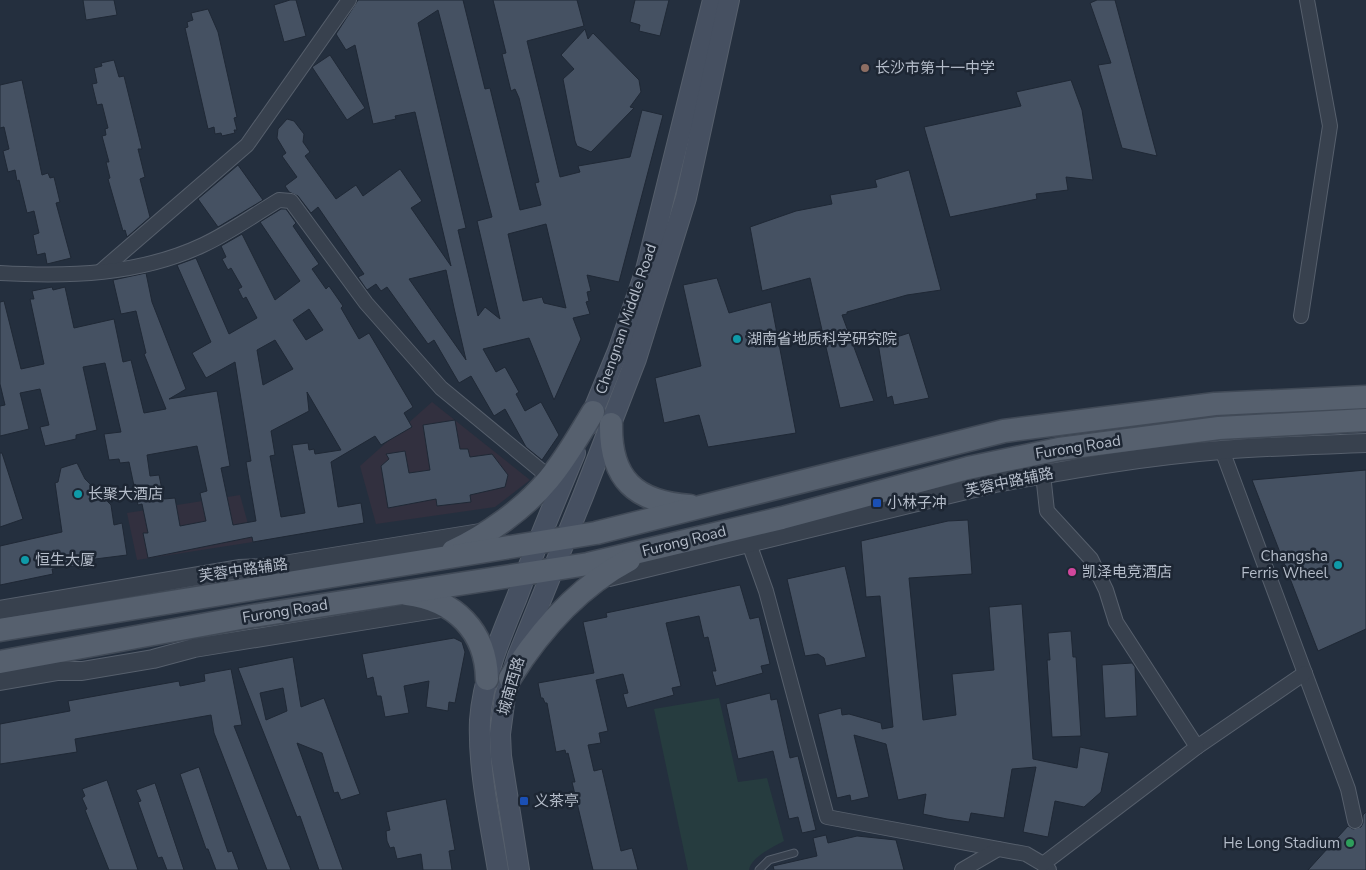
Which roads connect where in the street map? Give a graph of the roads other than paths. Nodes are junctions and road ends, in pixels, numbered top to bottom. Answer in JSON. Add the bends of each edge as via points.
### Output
{"nodes":[{"id":1,"x":350,"y":0,"type":"edge"},
{"id":2,"x":1307,"y":0,"type":"edge"},
{"id":3,"x":725,"y":1,"type":"edge"},
{"id":4,"x":100,"y":272,"type":"junction"},
{"id":5,"x":0,"y":273,"type":"edge"},
{"id":6,"x":1300,"y":316,"type":"dead end"},
{"id":7,"x":1366,"y":398,"type":"edge"},
{"id":8,"x":602,"y":418,"type":"junction"},
{"id":9,"x":1366,"y":420,"type":"edge"},
{"id":10,"x":1366,"y":443,"type":"edge"},
{"id":11,"x":1222,"y":450,"type":"junction"},
{"id":12,"x":1043,"y":474,"type":"junction"},
{"id":13,"x":550,"y":478,"type":"junction"},
{"id":14,"x":713,"y":505,"type":"junction"},
{"id":15,"x":486,"y":532,"type":"junction"},
{"id":16,"x":746,"y":535,"type":"junction"},
{"id":17,"x":566,"y":538,"type":"junction"},
{"id":18,"x":538,"y":543,"type":"junction"},
{"id":19,"x":648,"y":550,"type":"junction"},
{"id":20,"x":436,"y":559,"type":"junction"},
{"id":21,"x":554,"y":569,"type":"junction"},
{"id":22,"x":526,"y":572,"type":"junction"},
{"id":23,"x":602,"y":578,"type":"junction"},
{"id":24,"x":399,"y":592,"type":"junction"},
{"id":25,"x":447,"y":608,"type":"junction"},
{"id":26,"x":0,"y":610,"type":"edge"},
{"id":27,"x":0,"y":630,"type":"edge"},
{"id":28,"x":0,"y":662,"type":"edge"},
{"id":29,"x":1305,"y":673,"type":"junction"},
{"id":30,"x":510,"y":678,"type":"junction"},
{"id":31,"x":487,"y":679,"type":"junction"},
{"id":32,"x":0,"y":681,"type":"edge"},
{"id":33,"x":1197,"y":747,"type":"junction"},
{"id":34,"x":1355,"y":821,"type":"dead end"},
{"id":35,"x":998,"y":849,"type":"junction"},
{"id":36,"x":794,"y":853,"type":"dead end"},
{"id":37,"x":1046,"y":867,"type":"edge"},
{"id":38,"x":498,"y":870,"type":"edge"},
{"id":39,"x":519,"y":870,"type":"edge"},
{"id":40,"x":759,"y":870,"type":"edge"},
{"id":41,"x":962,"y":870,"type":"edge"}],
"edges":[{"from":1,"to":4,"type":"street","via":[[247,145]]},
{"from":2,"to":6,"type":"street","via":[[1330,126]]},
{"from":3,"to":8,"type":"main road","name":"Chengnan Middle Road","via":[[646,270],[618,351]]},
{"from":4,"to":5,"type":"street","via":[[73,276]]},
{"from":4,"to":13,"type":"street","via":[[143,266],[182,254],[279,200],[291,201],[366,303],[441,388]]},
{"from":7,"to":14,"type":"main road","name":"Furong Road","via":[[1216,404],[1004,431]]},
{"from":8,"to":13,"type":"main road"},
{"from":8,"to":14,"type":"main road","via":[[616,465],[636,491],[674,505]]},
{"from":8,"to":17,"type":"main road","name":"Chengnan Middle Road"},
{"from":8,"to":18,"type":"main road","name":"Chengnan Middle Road"},
{"from":9,"to":16,"type":"main road","name":"Furong Road","via":[[1219,428],[1059,449],[968,468]]},
{"from":10,"to":11,"type":"street","name":"芙蓉中路辅路"},
{"from":11,"to":12,"type":"street","name":"芙蓉中路辅路"},
{"from":11,"to":29,"type":"street"},
{"from":12,"to":16,"type":"street","name":"芙蓉中路辅路"},
{"from":12,"to":33,"type":"street","via":[[1047,511],[1091,559],[1106,590],[1116,622]]},
{"from":13,"to":15,"type":"main road","via":[[531,498]]},
{"from":14,"to":17,"type":"main road","name":"Furong Road","via":[[596,534]]},
{"from":15,"to":20,"type":"main road"},
{"from":15,"to":26,"type":"street","name":"芙蓉中路辅路","via":[[239,569]]},
{"from":16,"to":19,"type":"main road","name":"Furong Road"},
{"from":16,"to":23,"type":"street","name":"芙蓉中路辅路"},
{"from":16,"to":35,"type":"street","via":[[766,591],[827,817]]},
{"from":17,"to":18,"type":"main road","name":"Furong Road"},
{"from":17,"to":21,"type":"main road","name":"城南西路"},
{"from":18,"to":20,"type":"main road","name":"Furong Road"},
{"from":18,"to":22,"type":"main road","name":"城南西路"},
{"from":19,"to":21,"type":"main road","name":"Furong Road"},
{"from":19,"to":23,"type":"main road"},
{"from":20,"to":27,"type":"main road","name":"Furong Road"},
{"from":21,"to":22,"type":"main road","name":"Furong Road"},
{"from":21,"to":30,"type":"main road","name":"城南西路"},
{"from":22,"to":24,"type":"main road","name":"Furong Road"},
{"from":22,"to":31,"type":"main road","name":"城南西路"},
{"from":23,"to":30,"type":"main road","via":[[550,622]]},
{"from":24,"to":25,"type":"main road","via":[[416,595]]},
{"from":24,"to":28,"type":"main road","name":"Furong Road"},
{"from":25,"to":31,"type":"main road","via":[[468,623],[477,635],[486,661]]},
{"from":25,"to":32,"type":"street","via":[[194,648],[91,670],[58,671]]},
{"from":29,"to":33,"type":"street"},
{"from":29,"to":34,"type":"street","via":[[1348,788]]},
{"from":30,"to":39,"type":"main road","name":"城南西路","via":[[502,714],[501,756]]},
{"from":31,"to":38,"type":"main road","name":"城南西路","via":[[480,741]]},
{"from":33,"to":37,"type":"street"},
{"from":35,"to":37,"type":"street","via":[[1026,854]]},
{"from":35,"to":41,"type":"street"},
{"from":36,"to":40,"type":"lane","via":[[769,860]]}]}
